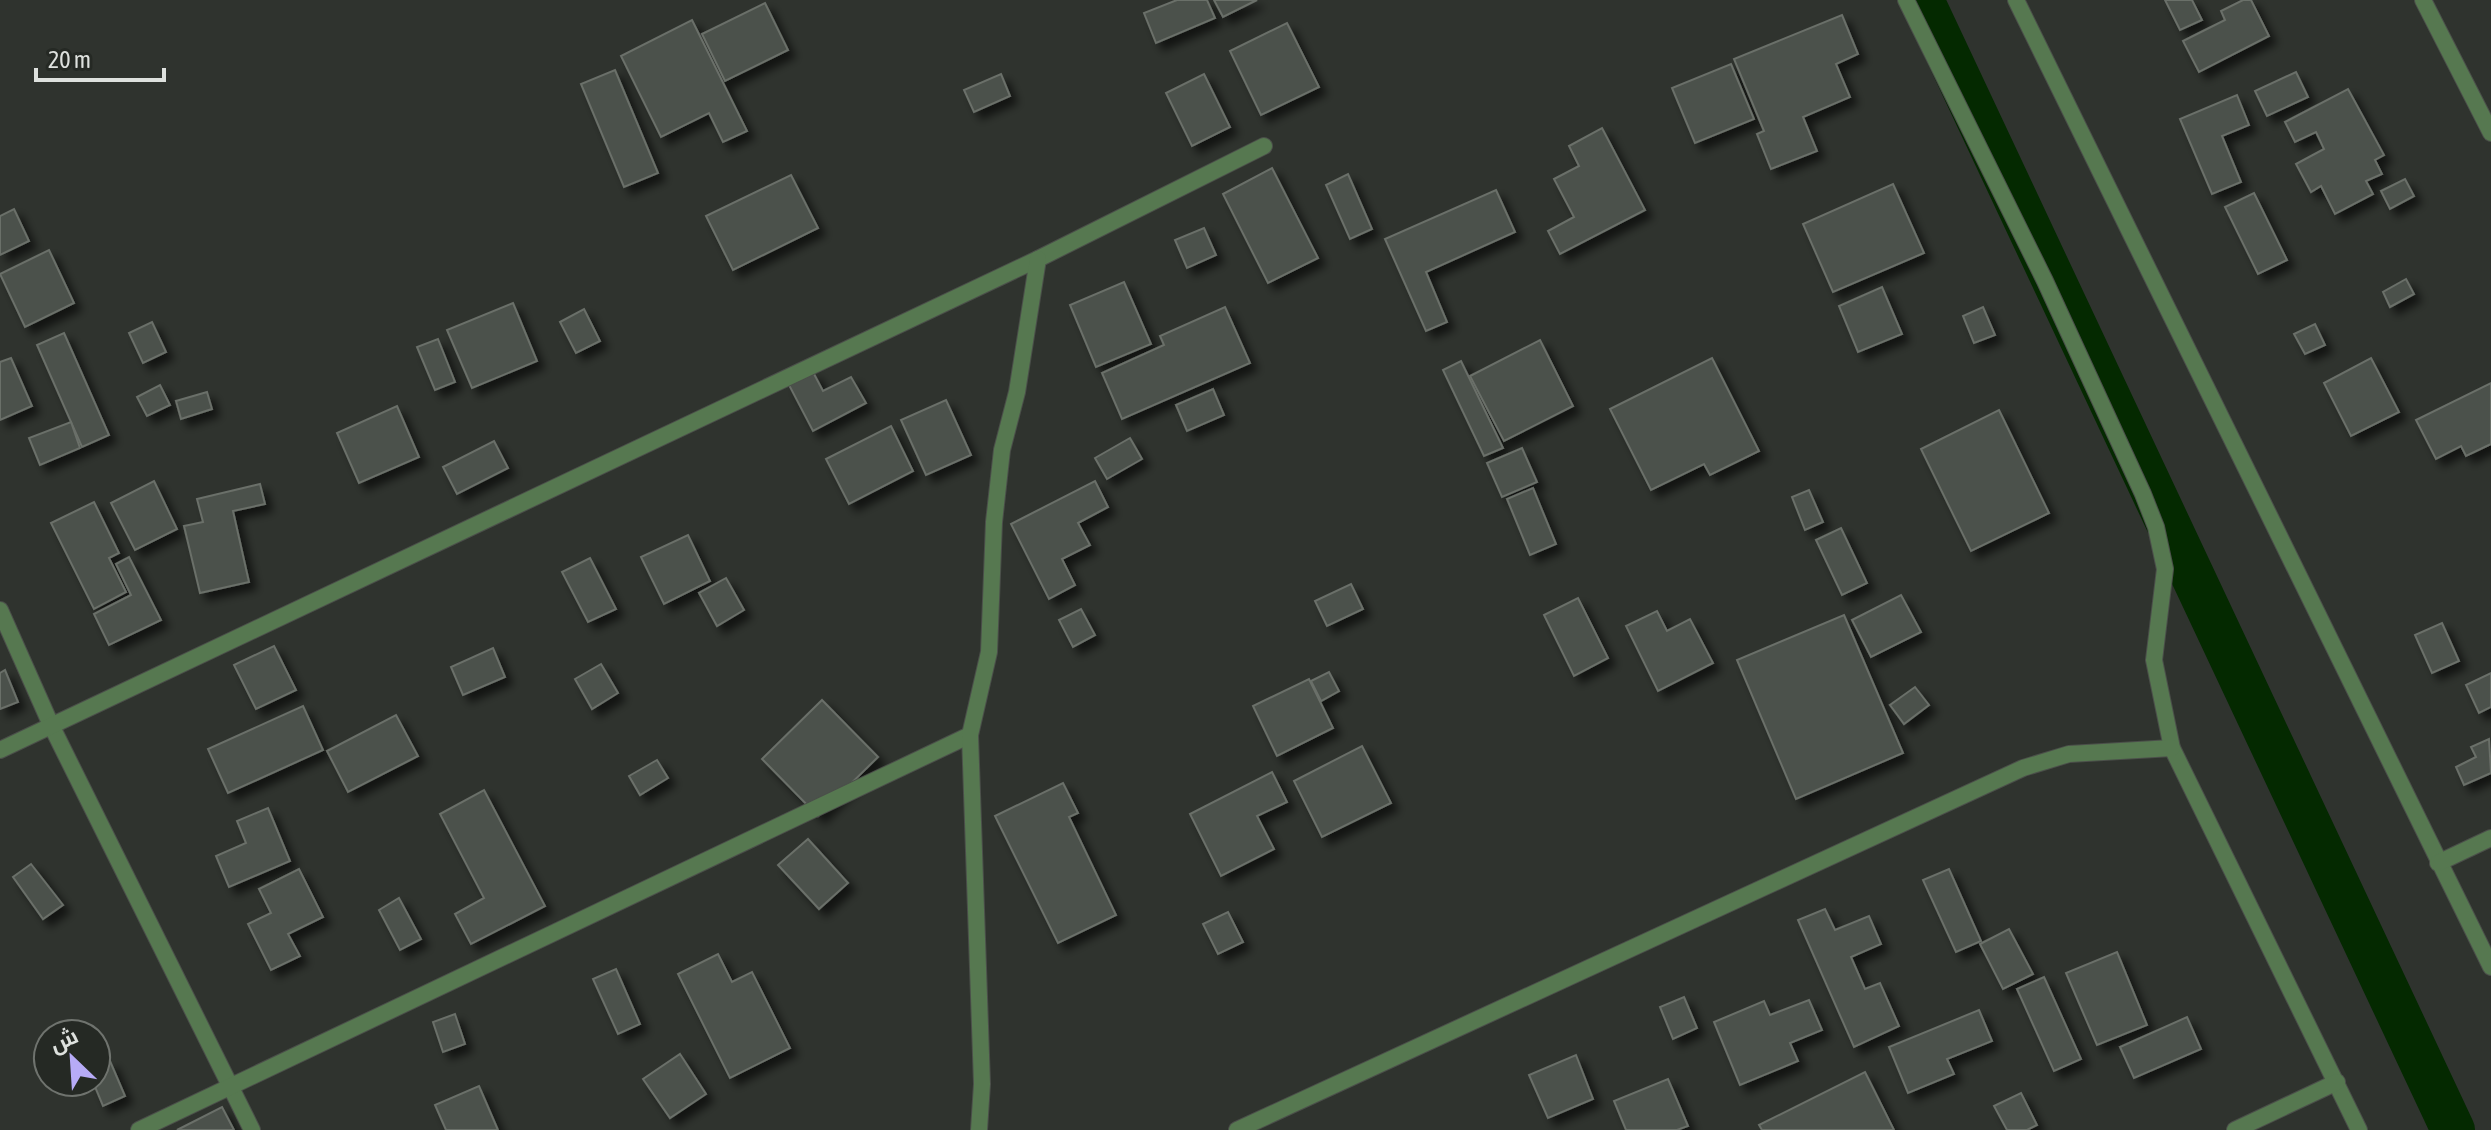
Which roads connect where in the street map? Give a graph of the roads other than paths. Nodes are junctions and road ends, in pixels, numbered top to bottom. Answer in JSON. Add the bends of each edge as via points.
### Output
{"nodes":[{"id":1,"x":1906,"y":0,"type":"edge"},
{"id":2,"x":2016,"y":0,"type":"edge"},
{"id":3,"x":2423,"y":0,"type":"edge"},
{"id":4,"x":2491,"y":133,"type":"edge"},
{"id":5,"x":1264,"y":146,"type":"dead end"},
{"id":6,"x":1038,"y":259,"type":"junction"},
{"id":7,"x":0,"y":610,"type":"edge"},
{"id":8,"x":51,"y":725,"type":"junction"},
{"id":9,"x":970,"y":735,"type":"junction"},
{"id":10,"x":2172,"y":748,"type":"junction"},
{"id":11,"x":0,"y":750,"type":"edge"},
{"id":12,"x":2491,"y":838,"type":"edge"},
{"id":13,"x":2438,"y":863,"type":"junction"},
{"id":14,"x":2491,"y":967,"type":"edge"},
{"id":15,"x":2337,"y":1082,"type":"junction"},
{"id":16,"x":231,"y":1085,"type":"junction"},
{"id":17,"x":139,"y":1130,"type":"edge"},
{"id":18,"x":252,"y":1130,"type":"edge"},
{"id":19,"x":979,"y":1130,"type":"edge"},
{"id":20,"x":1237,"y":1130,"type":"edge"},
{"id":21,"x":2235,"y":1130,"type":"edge"},
{"id":22,"x":2359,"y":1130,"type":"edge"}],
"edges":[{"from":1,"to":10,"type":"street","via":[[2045,281],[2156,527],[2165,569],[2154,660]]},
{"from":2,"to":13,"type":"street"},
{"from":3,"to":4,"type":"street"},
{"from":5,"to":6,"type":"street"},
{"from":6,"to":8,"type":"street"},
{"from":6,"to":9,"type":"street","via":[[1002,450],[989,652]]},
{"from":7,"to":8,"type":"street"},
{"from":8,"to":11,"type":"street"},
{"from":8,"to":16,"type":"street"},
{"from":9,"to":16,"type":"street"},
{"from":9,"to":19,"type":"street","via":[[982,1084]]},
{"from":10,"to":15,"type":"street"},
{"from":10,"to":20,"type":"street","via":[[2069,754],[2023,768]]},
{"from":12,"to":13,"type":"street"},
{"from":13,"to":14,"type":"street"},
{"from":15,"to":21,"type":"street"},
{"from":15,"to":22,"type":"street"},
{"from":16,"to":17,"type":"street"},
{"from":16,"to":18,"type":"street"}]}
